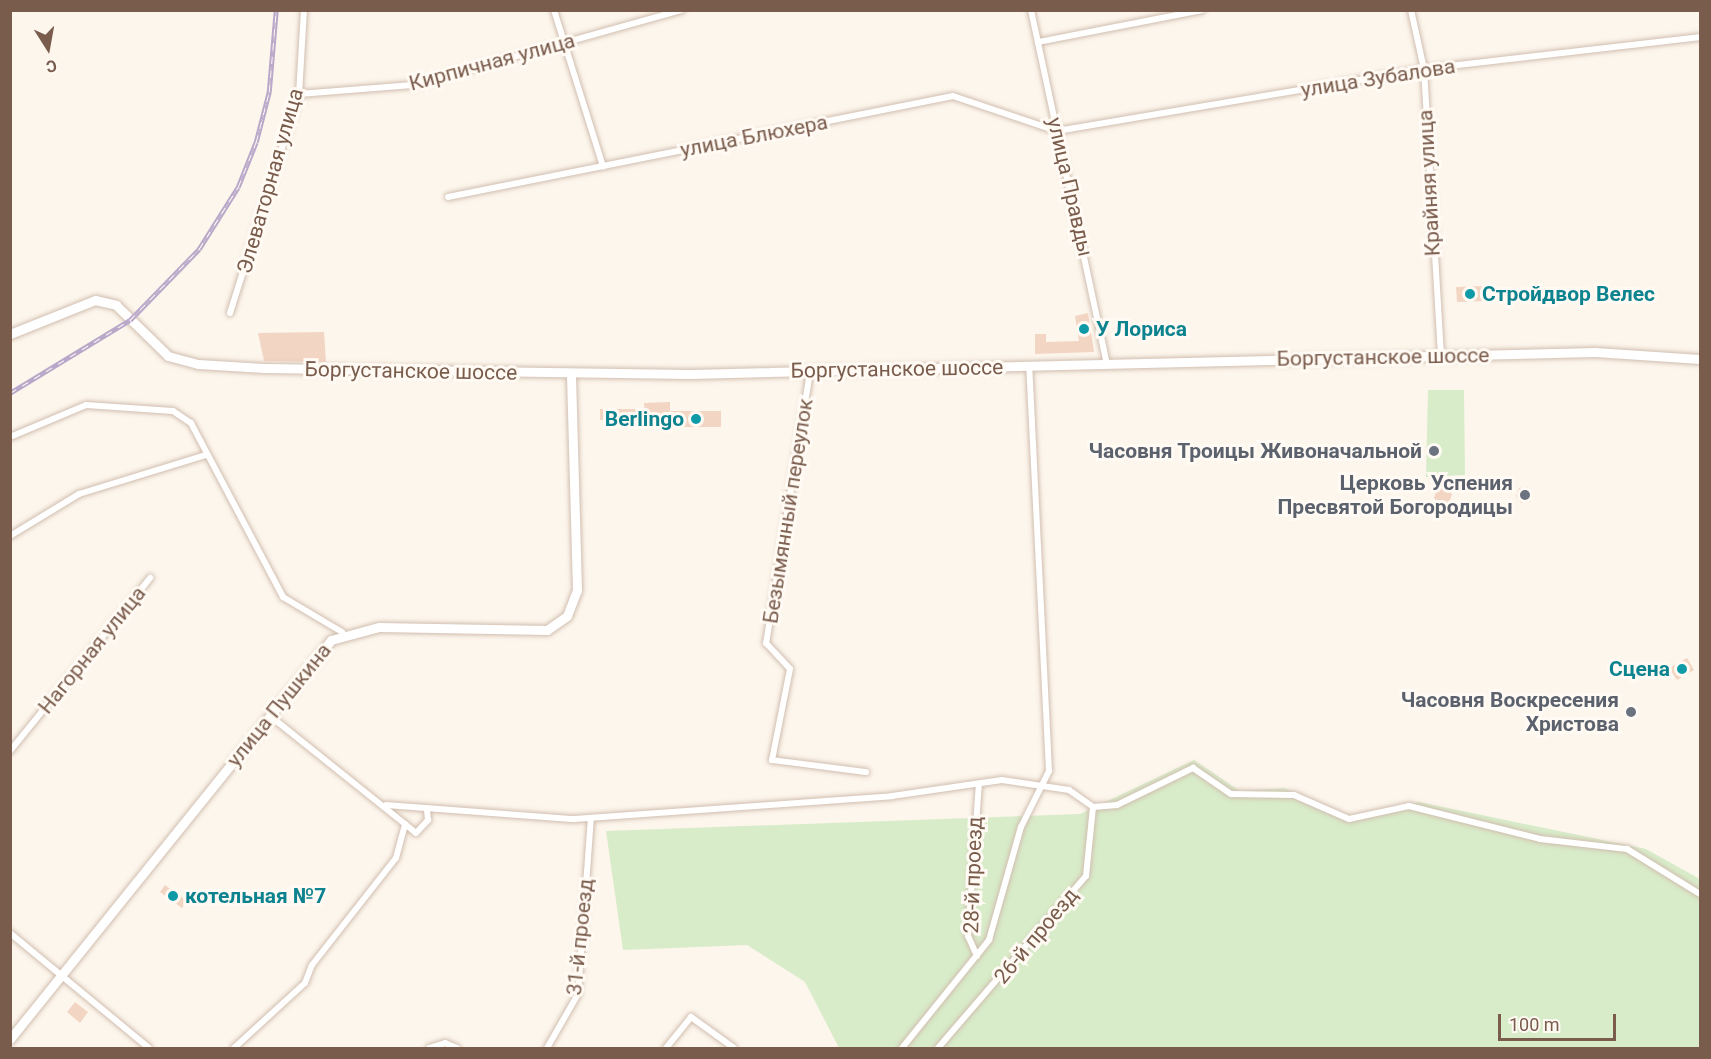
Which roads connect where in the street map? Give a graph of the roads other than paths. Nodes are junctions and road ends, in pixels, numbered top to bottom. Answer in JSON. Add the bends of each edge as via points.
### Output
{"nodes":[{"id":1,"x":304,"y":10,"type":"edge"},
{"id":2,"x":554,"y":10,"type":"edge"},
{"id":3,"x":682,"y":10,"type":"edge"},
{"id":4,"x":1031,"y":10,"type":"edge"},
{"id":5,"x":1202,"y":10,"type":"edge"},
{"id":6,"x":1411,"y":10,"type":"edge"},
{"id":7,"x":1701,"y":37,"type":"edge"},
{"id":8,"x":1038,"y":42,"type":"junction"},
{"id":9,"x":563,"y":44,"type":"junction"},
{"id":10,"x":1424,"y":69,"type":"junction"},
{"id":11,"x":299,"y":94,"type":"junction"},
{"id":12,"x":1057,"y":131,"type":"junction"},
{"id":13,"x":603,"y":166,"type":"junction"},
{"id":14,"x":448,"y":197,"type":"dead end"},
{"id":15,"x":230,"y":313,"type":"dead end"},
{"id":16,"x":10,"y":334,"type":"edge"},
{"id":17,"x":1441,"y":356,"type":"junction"},
{"id":18,"x":1701,"y":358,"type":"edge"},
{"id":19,"x":1107,"y":364,"type":"junction"},
{"id":20,"x":1029,"y":366,"type":"junction"},
{"id":21,"x":810,"y":372,"type":"junction"},
{"id":22,"x":571,"y":374,"type":"junction"},
{"id":23,"x":10,"y":437,"type":"edge"},
{"id":24,"x":206,"y":455,"type":"junction"},
{"id":25,"x":10,"y":536,"type":"edge"},
{"id":26,"x":150,"y":578,"type":"dead end"},
{"id":27,"x":342,"y":633,"type":"junction"},
{"id":28,"x":270,"y":716,"type":"junction"},
{"id":29,"x":10,"y":751,"type":"edge"},
{"id":30,"x":866,"y":772,"type":"dead end"},
{"id":31,"x":979,"y":783,"type":"junction"},
{"id":32,"x":1045,"y":786,"type":"junction"},
{"id":33,"x":386,"y":805,"type":"junction"},
{"id":34,"x":1093,"y":807,"type":"junction"},
{"id":35,"x":428,"y":810,"type":"junction"},
{"id":36,"x":591,"y":818,"type":"junction"},
{"id":37,"x":405,"y":824,"type":"junction"},
{"id":38,"x":1701,"y":894,"type":"edge"},
{"id":39,"x":10,"y":933,"type":"edge"},
{"id":40,"x":977,"y":956,"type":"junction"},
{"id":41,"x":61,"y":975,"type":"junction"},
{"id":42,"x":10,"y":1039,"type":"edge"},
{"id":43,"x":149,"y":1048,"type":"edge"},
{"id":44,"x":234,"y":1048,"type":"edge"},
{"id":45,"x":429,"y":1048,"type":"edge"},
{"id":46,"x":457,"y":1048,"type":"edge"},
{"id":47,"x":547,"y":1048,"type":"edge"},
{"id":48,"x":666,"y":1048,"type":"edge"},
{"id":49,"x":734,"y":1048,"type":"edge"},
{"id":50,"x":902,"y":1048,"type":"edge"},
{"id":51,"x":938,"y":1048,"type":"edge"}],
"edges":[{"from":1,"to":11,"type":"street","name":"Элеваторная улица"},
{"from":2,"to":9,"type":"street"},
{"from":3,"to":9,"type":"street","name":"Кирпичная улица"},
{"from":4,"to":8,"type":"street","name":"улица Правды"},
{"from":5,"to":8,"type":"street"},
{"from":6,"to":10,"type":"street","name":"Крайняя улица"},
{"from":7,"to":10,"type":"street","name":"улица Зубалова"},
{"from":8,"to":12,"type":"street","name":"улица Правды"},
{"from":9,"to":11,"type":"street","name":"Кирпичная улица","via":[[413,85]]},
{"from":9,"to":13,"type":"street"},
{"from":10,"to":12,"type":"street","name":"улица Зубалова"},
{"from":10,"to":17,"type":"street","name":"Крайняя улица"},
{"from":11,"to":15,"type":"street","name":"Элеваторная улица"},
{"from":12,"to":13,"type":"street","name":"улица Блюхера","via":[[953,96]]},
{"from":12,"to":19,"type":"street","name":"улица Правды"},
{"from":13,"to":14,"type":"street","name":"улица Блюхера"},
{"from":16,"to":22,"type":"street","name":"Боргустанское шоссе","via":[[95,300],[117,304],[156,348],[198,364]]},
{"from":17,"to":18,"type":"street","name":"Боргустанское шоссе","via":[[1595,352]]},
{"from":17,"to":19,"type":"street","name":"Боргустанское шоссе"},
{"from":19,"to":20,"type":"street","name":"Боргустанское шоссе"},
{"from":20,"to":21,"type":"street","name":"Боргустанское шоссе"},
{"from":20,"to":32,"type":"street","via":[[1049,771]]},
{"from":21,"to":22,"type":"street","name":"Боргустанское шоссе"},
{"from":21,"to":30,"type":"street","name":"Безымянный переулок","via":[[766,643],[790,669],[772,760]]},
{"from":22,"to":27,"type":"street","name":"улица Пушкина","via":[[577,590],[567,616],[546,630],[379,627]]},
{"from":23,"to":24,"type":"street","via":[[86,405],[134,405],[173,411],[191,423]]},
{"from":24,"to":25,"type":"street","via":[[79,494]]},
{"from":24,"to":27,"type":"street","via":[[283,597]]},
{"from":26,"to":29,"type":"street","name":"Нагорная улица"},
{"from":27,"to":28,"type":"street","name":"улица Пушкина","via":[[320,650]]},
{"from":28,"to":33,"type":"street"},
{"from":28,"to":41,"type":"street","name":"улица Пушкина"},
{"from":31,"to":32,"type":"street"},
{"from":31,"to":36,"type":"street","via":[[892,796]]},
{"from":31,"to":40,"type":"street","name":"28-й проезд","via":[[968,936]]},
{"from":32,"to":34,"type":"street","via":[[1069,790]]},
{"from":32,"to":40,"type":"street","via":[[1021,827],[989,940]]},
{"from":33,"to":35,"type":"street"},
{"from":33,"to":37,"type":"street"},
{"from":34,"to":38,"type":"street","via":[[1117,805],[1193,768],[1231,794],[1294,795],[1348,819],[1409,806],[1540,839],[1627,849]]},
{"from":34,"to":51,"type":"street","name":"26-й проезд","via":[[1086,876]]},
{"from":35,"to":36,"type":"street"},
{"from":35,"to":37,"type":"street","via":[[428,820],[416,833]]},
{"from":36,"to":47,"type":"street","name":"31-й проезд","via":[[578,994]]},
{"from":37,"to":44,"type":"street","via":[[396,858],[312,965],[306,983]]},
{"from":39,"to":41,"type":"street"},
{"from":40,"to":50,"type":"street","name":"28-й проезд"},
{"from":41,"to":42,"type":"street","name":"улица Пушкина"},
{"from":41,"to":43,"type":"street"},
{"from":45,"to":46,"type":"street","via":[[440,1044]]},
{"from":48,"to":49,"type":"street","via":[[691,1017]]}]}
